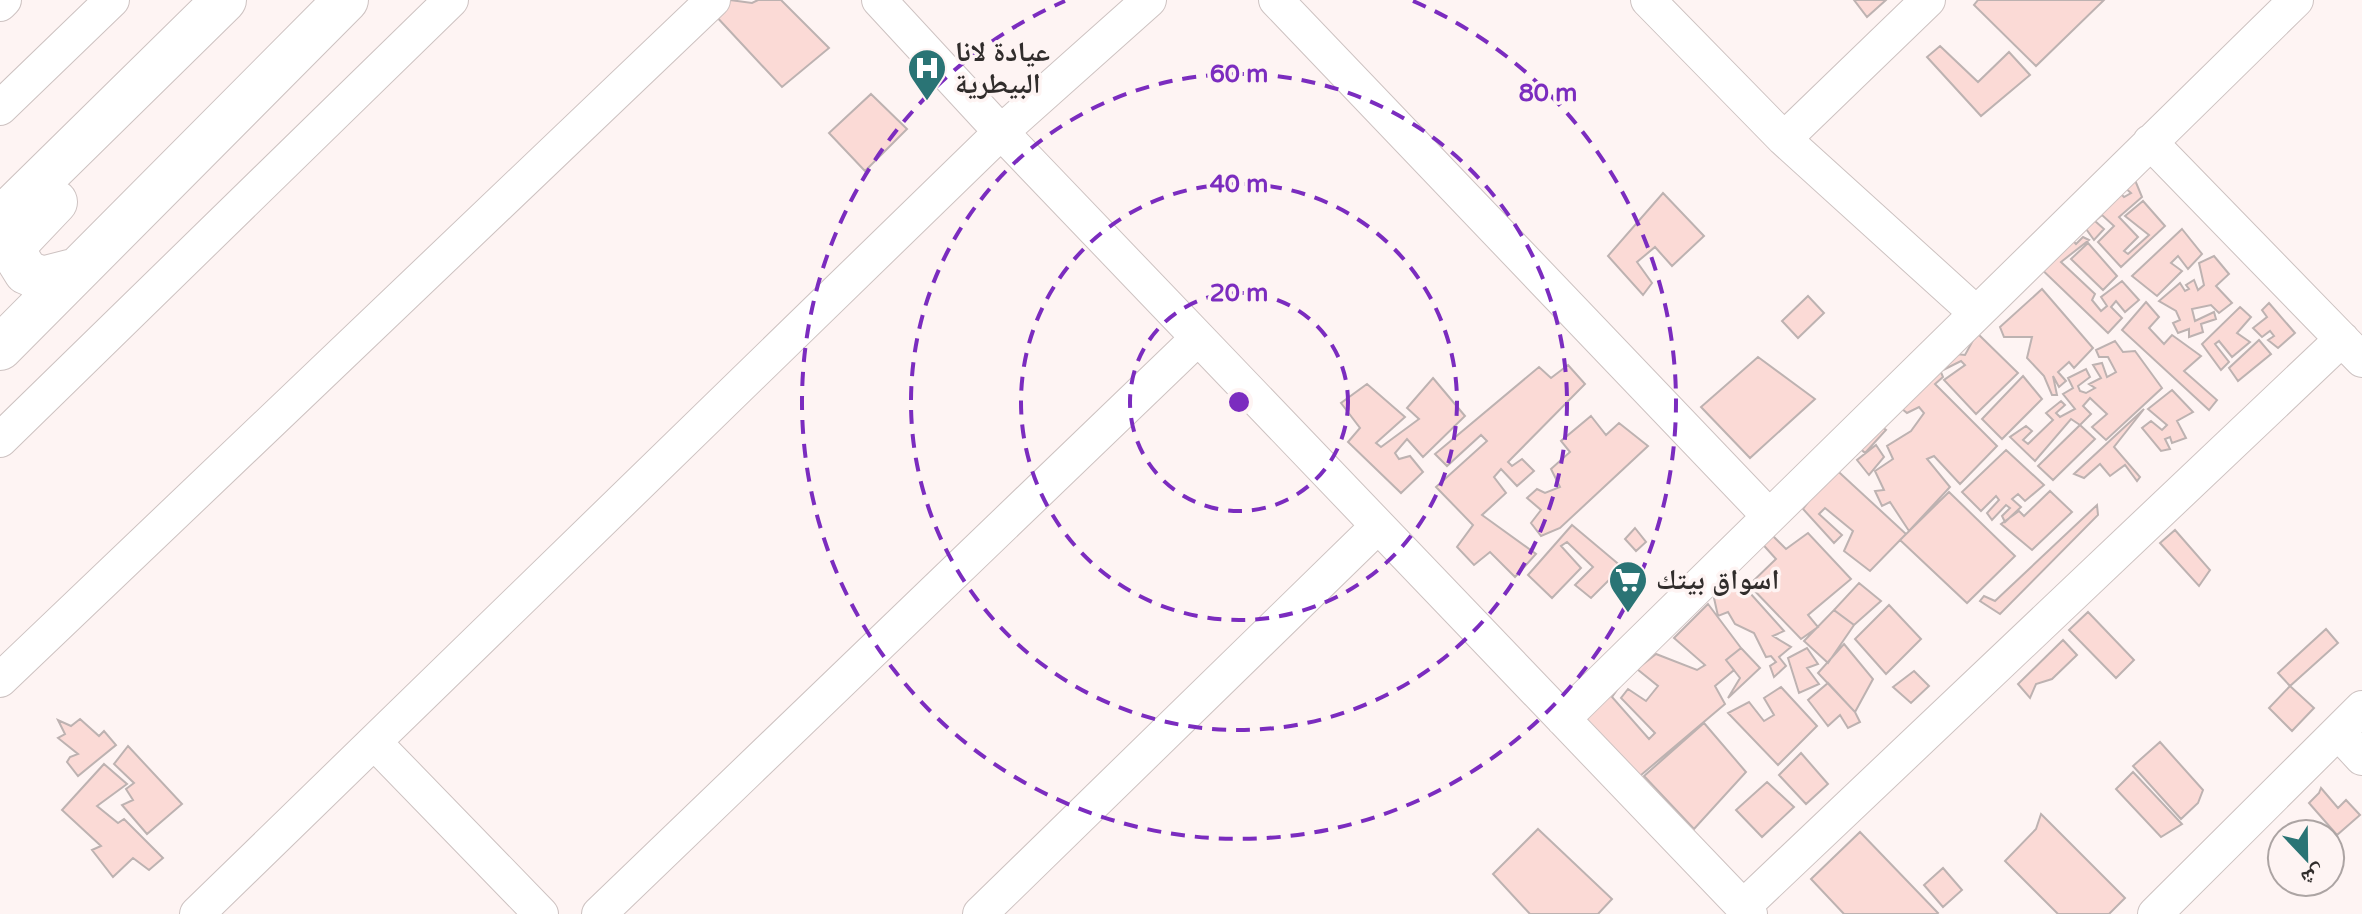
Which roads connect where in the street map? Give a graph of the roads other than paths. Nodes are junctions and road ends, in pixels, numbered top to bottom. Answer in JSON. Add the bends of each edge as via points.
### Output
{"nodes":[{"id":1,"x":4,"y":0,"type":"edge"},
{"id":2,"x":112,"y":0,"type":"edge"},
{"id":3,"x":224,"y":0,"type":"edge"},
{"id":4,"x":346,"y":0,"type":"edge"},
{"id":5,"x":451,"y":0,"type":"edge"},
{"id":6,"x":713,"y":0,"type":"edge"},
{"id":7,"x":879,"y":0,"type":"edge"},
{"id":8,"x":1149,"y":0,"type":"edge"},
{"id":9,"x":1276,"y":0,"type":"edge"},
{"id":10,"x":1648,"y":0,"type":"edge"},
{"id":11,"x":1928,"y":0,"type":"edge"},
{"id":12,"x":2296,"y":0,"type":"edge"},
{"id":13,"x":0,"y":4,"type":"edge"},
{"id":14,"x":152,"y":70,"type":"junction"},
{"id":15,"x":0,"y":108,"type":"edge"},
{"id":16,"x":1001,"y":132,"type":"junction"},
{"id":17,"x":1784,"y":139,"type":"junction"},
{"id":18,"x":2150,"y":142,"type":"junction"},
{"id":19,"x":0,"y":220,"type":"edge"},
{"id":20,"x":77,"y":270,"type":"junction"},
{"id":21,"x":1976,"y":313,"type":"junction"},
{"id":22,"x":1198,"y":338,"type":"junction"},
{"id":23,"x":0,"y":348,"type":"edge"},
{"id":24,"x":2352,"y":349,"type":"edge"},
{"id":25,"x":0,"y":440,"type":"edge"},
{"id":26,"x":1769,"y":516,"type":"junction"},
{"id":27,"x":1378,"y":526,"type":"junction"},
{"id":28,"x":0,"y":680,"type":"edge"},
{"id":29,"x":2362,"y":708,"type":"edge"},
{"id":30,"x":1563,"y":719,"type":"junction"},
{"id":31,"x":2338,"y":732,"type":"junction"},
{"id":32,"x":374,"y":742,"type":"junction"},
{"id":33,"x":2362,"y":758,"type":"edge"},
{"id":34,"x":1747,"y":910,"type":"edge"},
{"id":35,"x":2160,"y":912,"type":"edge"},
{"id":36,"x":983,"y":913,"type":"edge"},
{"id":37,"x":197,"y":914,"type":"edge"},
{"id":38,"x":541,"y":914,"type":"edge"},
{"id":39,"x":599,"y":914,"type":"edge"}],
"edges":[{"from":1,"to":13,"type":"street"},
{"from":2,"to":15,"type":"street"},
{"from":3,"to":14,"type":"main road"},
{"from":4,"to":20,"type":"main road"},
{"from":5,"to":25,"type":"street"},
{"from":6,"to":28,"type":"street"},
{"from":7,"to":16,"type":"street"},
{"from":8,"to":16,"type":"street"},
{"from":9,"to":26,"type":"street"},
{"from":10,"to":17,"type":"street"},
{"from":11,"to":17,"type":"street"},
{"from":12,"to":18,"type":"street"},
{"from":14,"to":19,"type":"main road"},
{"from":14,"to":20,"type":"main road","via":[[119,138],[17,242],[16,256],[26,272],[42,279]]},
{"from":16,"to":22,"type":"street"},
{"from":16,"to":32,"type":"street"},
{"from":17,"to":21,"type":"street"},
{"from":18,"to":21,"type":"street"},
{"from":18,"to":24,"type":"street"},
{"from":20,"to":23,"type":"main road"},
{"from":21,"to":26,"type":"street"},
{"from":22,"to":27,"type":"street"},
{"from":22,"to":39,"type":"street"},
{"from":24,"to":34,"type":"street"},
{"from":26,"to":30,"type":"street"},
{"from":27,"to":30,"type":"street"},
{"from":27,"to":36,"type":"street"},
{"from":29,"to":31,"type":"street"},
{"from":30,"to":34,"type":"street"},
{"from":31,"to":33,"type":"street"},
{"from":31,"to":35,"type":"street"},
{"from":32,"to":37,"type":"street"},
{"from":32,"to":38,"type":"street"}]}
